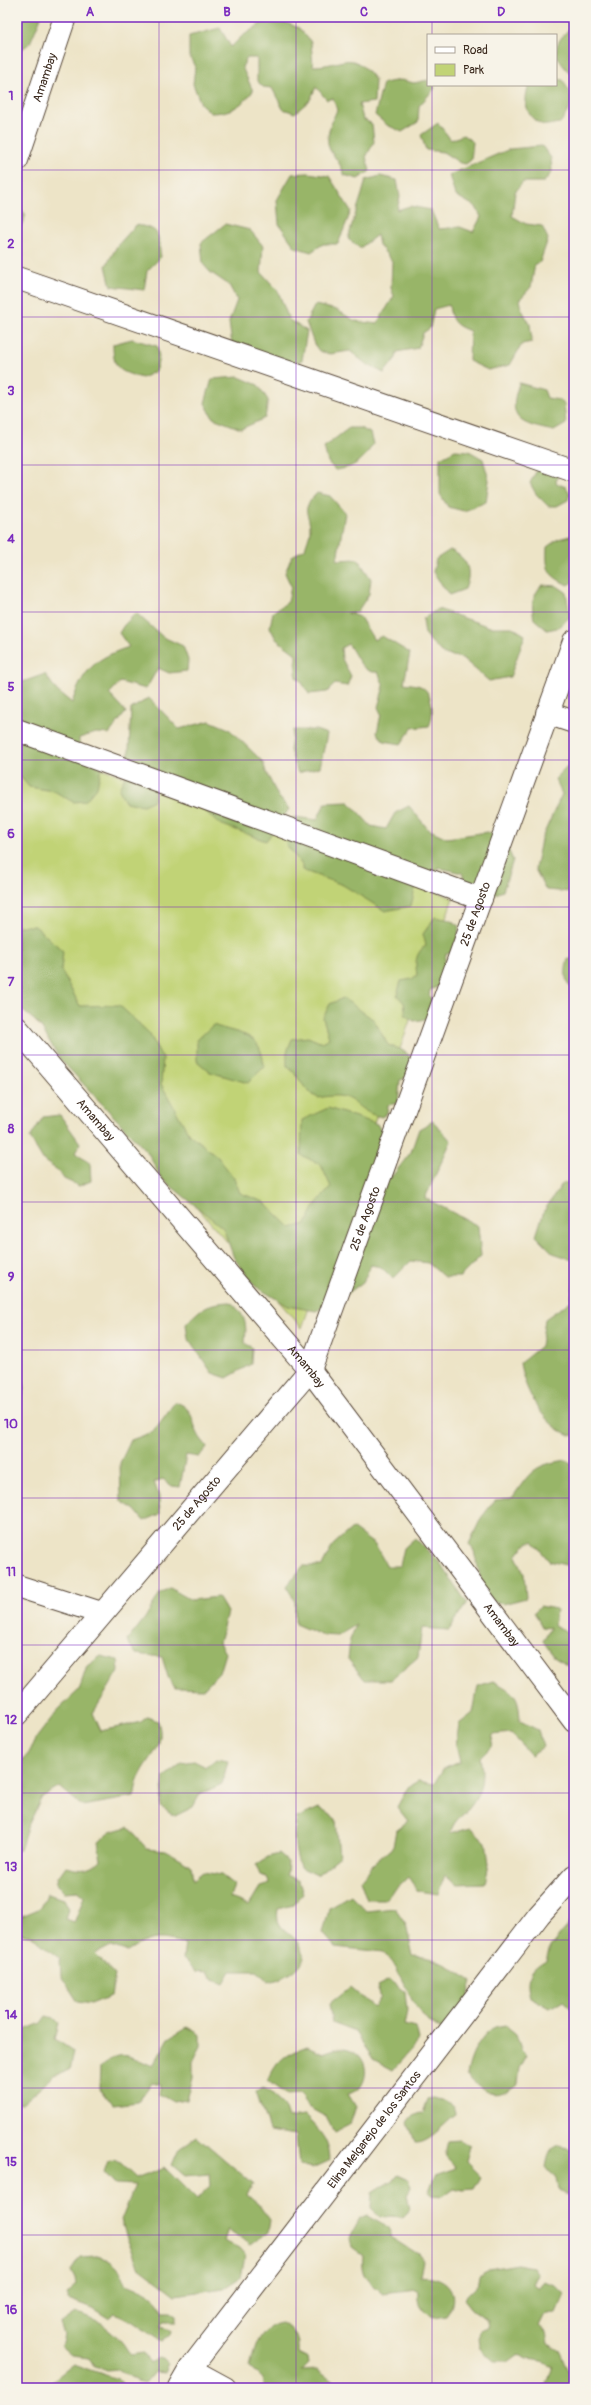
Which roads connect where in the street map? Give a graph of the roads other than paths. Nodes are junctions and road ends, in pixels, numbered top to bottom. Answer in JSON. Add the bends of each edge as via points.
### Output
{"nodes":[{"id":1,"x":65,"y":17,"type":"edge"},
{"id":2,"x":17,"y":160,"type":"edge"},
{"id":3,"x":17,"y":278,"type":"edge"},
{"id":4,"x":574,"y":471,"type":"edge"},
{"id":5,"x":574,"y":641,"type":"edge"},
{"id":6,"x":547,"y":713,"type":"junction"},
{"id":7,"x":574,"y":722,"type":"edge"},
{"id":8,"x":17,"y":730,"type":"edge"},
{"id":9,"x":481,"y":899,"type":"junction"},
{"id":10,"x":17,"y":1028,"type":"edge"},
{"id":11,"x":310,"y":1370,"type":"junction"},
{"id":12,"x":17,"y":1586,"type":"edge"},
{"id":13,"x":101,"y":1613,"type":"junction"},
{"id":14,"x":17,"y":1714,"type":"edge"},
{"id":15,"x":574,"y":1721,"type":"edge"},
{"id":16,"x":574,"y":1876,"type":"edge"},
{"id":17,"x":184,"y":2379,"type":"edge"},
{"id":18,"x":225,"y":2388,"type":"edge"}],
"edges":[{"from":1,"to":2,"type":"street","name":"Amambay"},
{"from":3,"to":4,"type":"street"},
{"from":5,"to":6,"type":"street","name":"25 de Agosto"},
{"from":6,"to":7,"type":"street"},
{"from":6,"to":9,"type":"street","name":"25 de Agosto"},
{"from":8,"to":9,"type":"street"},
{"from":9,"to":11,"type":"street","name":"25 de Agosto"},
{"from":10,"to":11,"type":"street","name":"Amambay"},
{"from":11,"to":13,"type":"street","name":"25 de Agosto"},
{"from":11,"to":15,"type":"street","name":"Amambay"},
{"from":12,"to":13,"type":"street"},
{"from":13,"to":14,"type":"street","name":"25 de Agosto"},
{"from":16,"to":17,"type":"street","name":"Elina Melgarejo de los Santos","via":[[539,1915]]},
{"from":17,"to":18,"type":"street"}]}
